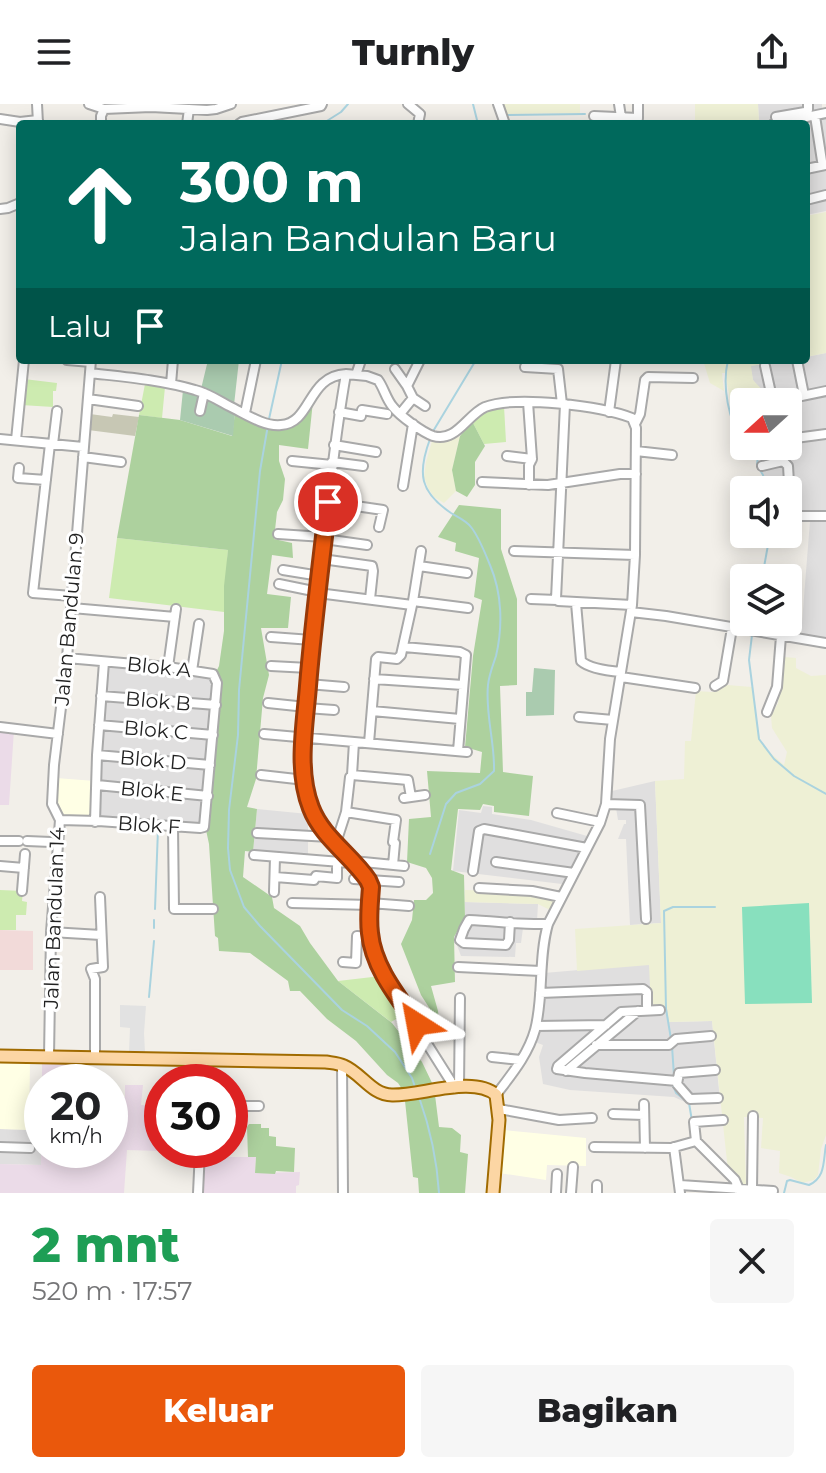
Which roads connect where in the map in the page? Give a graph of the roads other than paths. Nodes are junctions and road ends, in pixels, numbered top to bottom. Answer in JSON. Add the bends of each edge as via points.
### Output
{"nodes":[{"id":1,"x":89,"y":104,"type":"edge"},
{"id":2,"x":231,"y":104,"type":"edge"},
{"id":3,"x":322,"y":104,"type":"edge"},
{"id":4,"x":408,"y":104,"type":"edge"},
{"id":5,"x":619,"y":104,"type":"edge"},
{"id":6,"x":808,"y":104,"type":"edge"},
{"id":7,"x":211,"y":107,"type":"edge"},
{"id":8,"x":104,"y":109,"type":"junction"},
{"id":9,"x":189,"y":109,"type":"junction"},
{"id":10,"x":826,"y":113,"type":"edge"},
{"id":11,"x":594,"y":116,"type":"dead end"},
{"id":12,"x":815,"y":116,"type":"junction"},
{"id":13,"x":621,"y":117,"type":"junction"},
{"id":14,"x":102,"y":120,"type":"edge"},
{"id":15,"x":188,"y":120,"type":"edge"},
{"id":16,"x":268,"y":120,"type":"edge"},
{"id":17,"x":419,"y":120,"type":"edge"},
{"id":18,"x":634,"y":120,"type":"edge"},
{"id":19,"x":784,"y":120,"type":"edge"},
{"id":20,"x":791,"y":120,"type":"edge"},
{"id":21,"x":824,"y":163,"type":"edge"},
{"id":22,"x":24,"y":364,"type":"edge"},
{"id":23,"x":91,"y":364,"type":"edge"},
{"id":24,"x":173,"y":364,"type":"edge"},
{"id":25,"x":255,"y":364,"type":"edge"},
{"id":26,"x":360,"y":364,"type":"edge"},
{"id":27,"x":418,"y":364,"type":"edge"},
{"id":28,"x":615,"y":364,"type":"edge"},
{"id":29,"x":798,"y":364,"type":"edge"},
{"id":30,"x":765,"y":366,"type":"dead end"},
{"id":31,"x":525,"y":367,"type":"dead end"},
{"id":32,"x":395,"y":369,"type":"dead end"},
{"id":33,"x":90,"y":373,"type":"junction"},
{"id":34,"x":346,"y":374,"type":"junction"},
{"id":35,"x":356,"y":375,"type":"junction"},
{"id":36,"x":693,"y":378,"type":"dead end"},
{"id":37,"x":171,"y":384,"type":"junction"},
{"id":38,"x":407,"y":386,"type":"junction"},
{"id":39,"x":770,"y":388,"type":"edge"},
{"id":40,"x":826,"y":391,"type":"edge"},
{"id":41,"x":204,"y":393,"type":"junction"},
{"id":42,"x":804,"y":395,"type":"joint"},
{"id":43,"x":413,"y":398,"type":"junction"},
{"id":44,"x":88,"y":399,"type":"junction"},
{"id":45,"x":528,"y":402,"type":"junction"},
{"id":46,"x":564,"y":404,"type":"junction"},
{"id":47,"x":138,"y":406,"type":"dead end"},
{"id":48,"x":425,"y":406,"type":"dead end"},
{"id":49,"x":57,"y":411,"type":"dead end"},
{"id":50,"x":200,"y":411,"type":"dead end"},
{"id":51,"x":339,"y":412,"type":"junction"},
{"id":52,"x":609,"y":412,"type":"junction"},
{"id":53,"x":245,"y":413,"type":"junction"},
{"id":54,"x":387,"y":414,"type":"dead end"},
{"id":55,"x":400,"y":414,"type":"junction"},
{"id":56,"x":413,"y":424,"type":"junction"},
{"id":57,"x":635,"y":424,"type":"junction"},
{"id":58,"x":826,"y":434,"type":"edge"},
{"id":59,"x":802,"y":437,"type":"edge"},
{"id":60,"x":0,"y":439,"type":"edge"},
{"id":61,"x":16,"y":440,"type":"junction"},
{"id":62,"x":52,"y":444,"type":"junction"},
{"id":63,"x":334,"y":445,"type":"junction"},
{"id":64,"x":636,"y":451,"type":"junction"},
{"id":65,"x":83,"y":452,"type":"junction"},
{"id":66,"x":376,"y":452,"type":"dead end"},
{"id":67,"x":672,"y":455,"type":"dead end"},
{"id":68,"x":507,"y":456,"type":"dead end"},
{"id":69,"x":532,"y":459,"type":"junction"},
{"id":70,"x":292,"y":461,"type":"dead end"},
{"id":71,"x":783,"y":461,"type":"joint"},
{"id":72,"x":121,"y":462,"type":"dead end"},
{"id":73,"x":332,"y":463,"type":"junction"},
{"id":74,"x":363,"y":466,"type":"dead end"},
{"id":75,"x":762,"y":466,"type":"dead end"},
{"id":76,"x":19,"y":468,"type":"dead end"},
{"id":77,"x":636,"y":474,"type":"junction"},
{"id":78,"x":46,"y":480,"type":"junction"},
{"id":79,"x":482,"y":482,"type":"dead end"},
{"id":80,"x":560,"y":484,"type":"junction"},
{"id":81,"x":529,"y":485,"type":"junction"},
{"id":82,"x":403,"y":486,"type":"dead end"},
{"id":83,"x":328,"y":502,"type":"junction"},
{"id":84,"x":826,"y":516,"type":"edge"},
{"id":85,"x":379,"y":527,"type":"dead end"},
{"id":86,"x":278,"y":534,"type":"dead end"},
{"id":87,"x":324,"y":538,"type":"junction"},
{"id":88,"x":421,"y":551,"type":"dead end"},
{"id":89,"x":514,"y":551,"type":"dead end"},
{"id":90,"x":557,"y":551,"type":"junction"},
{"id":91,"x":635,"y":555,"type":"junction"},
{"id":92,"x":322,"y":559,"type":"junction"},
{"id":93,"x":359,"y":564,"type":"junction"},
{"id":94,"x":419,"y":566,"type":"junction"},
{"id":95,"x":283,"y":570,"type":"dead end"},
{"id":96,"x":467,"y":573,"type":"dead end"},
{"id":97,"x":320,"y":576,"type":"junction"},
{"id":98,"x":279,"y":584,"type":"dead end"},
{"id":99,"x":318,"y":592,"type":"junction"},
{"id":100,"x":72,"y":596,"type":"junction"},
{"id":101,"x":370,"y":599,"type":"junction"},
{"id":102,"x":531,"y":599,"type":"dead end"},
{"id":103,"x":557,"y":600,"type":"junction"},
{"id":104,"x":412,"y":603,"type":"junction"},
{"id":105,"x":576,"y":603,"type":"junction"},
{"id":106,"x":72,"y":608,"type":"junction"},
{"id":107,"x":468,"y":608,"type":"dead end"},
{"id":108,"x":632,"y":608,"type":"junction"},
{"id":109,"x":199,"y":624,"type":"dead end"},
{"id":110,"x":730,"y":628,"type":"edge"},
{"id":111,"x":731,"y":636,"type":"edge"},
{"id":112,"x":781,"y":636,"type":"joint"},
{"id":113,"x":271,"y":637,"type":"dead end"},
{"id":114,"x":312,"y":640,"type":"junction"},
{"id":115,"x":826,"y":641,"type":"edge"},
{"id":116,"x":404,"y":647,"type":"junction"},
{"id":117,"x":67,"y":658,"type":"junction"},
{"id":118,"x":104,"y":662,"type":"junction"},
{"id":119,"x":271,"y":666,"type":"dead end"},
{"id":120,"x":168,"y":667,"type":"junction"},
{"id":121,"x":309,"y":668,"type":"junction"},
{"id":122,"x":192,"y":671,"type":"junction"},
{"id":123,"x":621,"y":674,"type":"junction"},
{"id":124,"x":374,"y":679,"type":"junction"},
{"id":125,"x":308,"y":684,"type":"junction"},
{"id":126,"x":463,"y":685,"type":"junction"},
{"id":127,"x":715,"y":686,"type":"dead end"},
{"id":128,"x":344,"y":687,"type":"dead end"},
{"id":129,"x":695,"y":688,"type":"dead end"},
{"id":130,"x":101,"y":696,"type":"junction"},
{"id":131,"x":268,"y":703,"type":"dead end"},
{"id":132,"x":216,"y":705,"type":"junction"},
{"id":133,"x":306,"y":708,"type":"junction"},
{"id":134,"x":334,"y":710,"type":"dead end"},
{"id":135,"x":372,"y":711,"type":"junction"},
{"id":136,"x":767,"y":712,"type":"dead end"},
{"id":137,"x":579,"y":717,"type":"dead end"},
{"id":138,"x":460,"y":719,"type":"junction"},
{"id":139,"x":613,"y":720,"type":"junction"},
{"id":140,"x":99,"y":725,"type":"junction"},
{"id":141,"x":0,"y":727,"type":"edge"},
{"id":142,"x":58,"y":734,"type":"junction"},
{"id":143,"x":264,"y":734,"type":"dead end"},
{"id":144,"x":213,"y":735,"type":"junction"},
{"id":145,"x":304,"y":738,"type":"junction"},
{"id":146,"x":354,"y":742,"type":"junction"},
{"id":147,"x":369,"y":743,"type":"junction"},
{"id":148,"x":97,"y":755,"type":"junction"},
{"id":149,"x":210,"y":765,"type":"junction"},
{"id":150,"x":261,"y":775,"type":"dead end"},
{"id":151,"x":352,"y":775,"type":"junction"},
{"id":152,"x":305,"y":780,"type":"junction"},
{"id":153,"x":97,"y":785,"type":"junction"},
{"id":154,"x":425,"y":795,"type":"dead end"},
{"id":155,"x":208,"y":796,"type":"junction"},
{"id":156,"x":606,"y":804,"type":"junction"},
{"id":157,"x":346,"y":812,"type":"junction"},
{"id":158,"x":557,"y":813,"type":"dead end"},
{"id":159,"x":60,"y":820,"type":"junction"},
{"id":160,"x":95,"y":822,"type":"junction"},
{"id":161,"x":600,"y":822,"type":"junction"},
{"id":162,"x":173,"y":827,"type":"junction"},
{"id":163,"x":257,"y":833,"type":"dead end"},
{"id":164,"x":333,"y":840,"type":"junction"},
{"id":165,"x":0,"y":841,"type":"edge"},
{"id":166,"x":55,"y":842,"type":"junction"},
{"id":167,"x":587,"y":848,"type":"junction"},
{"id":168,"x":25,"y":854,"type":"dead end"},
{"id":169,"x":254,"y":855,"type":"dead end"},
{"id":170,"x":275,"y":857,"type":"junction"},
{"id":171,"x":337,"y":862,"type":"junction"},
{"id":172,"x":353,"y":862,"type":"junction"},
{"id":173,"x":496,"y":862,"type":"dead end"},
{"id":174,"x":393,"y":865,"type":"junction"},
{"id":175,"x":0,"y":866,"type":"edge"},
{"id":176,"x":404,"y":866,"type":"dead end"},
{"id":177,"x":24,"y":868,"type":"junction"},
{"id":178,"x":473,"y":871,"type":"dead end"},
{"id":179,"x":574,"y":873,"type":"junction"},
{"id":180,"x":275,"y":877,"type":"junction"},
{"id":181,"x":354,"y":879,"type":"dead end"},
{"id":182,"x":368,"y":880,"type":"junction"},
{"id":183,"x":399,"y":882,"type":"dead end"},
{"id":184,"x":479,"y":888,"type":"dead end"},
{"id":185,"x":22,"y":891,"type":"dead end"},
{"id":186,"x":274,"y":892,"type":"dead end"},
{"id":187,"x":100,"y":897,"type":"dead end"},
{"id":188,"x":561,"y":897,"type":"junction"},
{"id":189,"x":292,"y":903,"type":"dead end"},
{"id":190,"x":370,"y":904,"type":"junction"},
{"id":191,"x":409,"y":906,"type":"dead end"},
{"id":192,"x":213,"y":909,"type":"dead end"},
{"id":193,"x":646,"y":919,"type":"dead end"},
{"id":194,"x":510,"y":922,"type":"junction"},
{"id":195,"x":548,"y":924,"type":"junction"},
{"id":196,"x":51,"y":932,"type":"junction"},
{"id":197,"x":101,"y":935,"type":"junction"},
{"id":198,"x":370,"y":937,"type":"junction"},
{"id":199,"x":343,"y":962,"type":"dead end"},
{"id":200,"x":458,"y":967,"type":"dead end"},
{"id":201,"x":541,"y":971,"type":"junction"},
{"id":202,"x":540,"y":993,"type":"junction"},
{"id":203,"x":460,"y":998,"type":"dead end"},
{"id":204,"x":643,"y":1008,"type":"junction"},
{"id":205,"x":660,"y":1010,"type":"dead end"},
{"id":206,"x":536,"y":1026,"type":"junction"},
{"id":207,"x":610,"y":1026,"type":"junction"},
{"id":208,"x":711,"y":1036,"type":"dead end"},
{"id":209,"x":590,"y":1047,"type":"junction"},
{"id":210,"x":0,"y":1056,"type":"edge"},
{"id":211,"x":49,"y":1057,"type":"junction"},
{"id":212,"x":492,"y":1057,"type":"dead end"},
{"id":213,"x":95,"y":1058,"type":"junction"},
{"id":214,"x":203,"y":1060,"type":"junction"},
{"id":215,"x":521,"y":1060,"type":"junction"},
{"id":216,"x":203,"y":1064,"type":"edge"},
{"id":217,"x":342,"y":1065,"type":"junction"},
{"id":218,"x":715,"y":1070,"type":"dead end"},
{"id":219,"x":677,"y":1081,"type":"junction"},
{"id":220,"x":457,"y":1087,"type":"junction"},
{"id":221,"x":496,"y":1095,"type":"junction"},
{"id":222,"x":718,"y":1098,"type":"dead end"},
{"id":223,"x":644,"y":1104,"type":"dead end"},
{"id":224,"x":248,"y":1106,"type":"edge"},
{"id":225,"x":259,"y":1106,"type":"dead end"},
{"id":226,"x":499,"y":1109,"type":"junction"},
{"id":227,"x":613,"y":1114,"type":"dead end"},
{"id":228,"x":644,"y":1115,"type":"junction"},
{"id":229,"x":753,"y":1116,"type":"dead end"},
{"id":230,"x":592,"y":1118,"type":"dead end"},
{"id":231,"x":723,"y":1120,"type":"dead end"},
{"id":232,"x":695,"y":1141,"type":"junction"},
{"id":233,"x":0,"y":1147,"type":"edge"},
{"id":234,"x":594,"y":1147,"type":"dead end"},
{"id":235,"x":674,"y":1147,"type":"junction"},
{"id":236,"x":24,"y":1148,"type":"edge"},
{"id":237,"x":645,"y":1148,"type":"junction"},
{"id":238,"x":573,"y":1167,"type":"dead end"},
{"id":239,"x":199,"y":1168,"type":"edge"},
{"id":240,"x":557,"y":1174,"type":"dead end"},
{"id":241,"x":680,"y":1189,"type":"edge"},
{"id":242,"x":752,"y":1189,"type":"junction"},
{"id":243,"x":737,"y":1190,"type":"edge"},
{"id":244,"x":773,"y":1191,"type":"edge"},
{"id":245,"x":198,"y":1193,"type":"edge"},
{"id":246,"x":343,"y":1193,"type":"edge"},
{"id":247,"x":493,"y":1193,"type":"edge"},
{"id":248,"x":556,"y":1193,"type":"edge"},
{"id":249,"x":571,"y":1193,"type":"edge"}],
"edges":[{"from":1,"to":8,"type":"street"},
{"from":2,"to":7,"type":"street"},
{"from":3,"to":16,"type":"street"},
{"from":4,"to":17,"type":"street","via":[[420,114]]},
{"from":5,"to":13,"type":"street"},
{"from":6,"to":19,"type":"street","via":[[808,110]]},
{"from":7,"to":9,"type":"street"},
{"from":8,"to":9,"type":"street"},
{"from":8,"to":14,"type":"street"},
{"from":9,"to":15,"type":"street"},
{"from":10,"to":12,"type":"street"},
{"from":11,"to":13,"type":"street"},
{"from":12,"to":20,"type":"street"},
{"from":12,"to":21,"type":"street"},
{"from":13,"to":18,"type":"street"},
{"from":22,"to":61,"type":"street"},
{"from":23,"to":33,"type":"street","name":"Jalan Bandulan 9"},
{"from":24,"to":37,"type":"street"},
{"from":25,"to":53,"type":"street"},
{"from":26,"to":35,"type":"street"},
{"from":27,"to":38,"type":"street"},
{"from":28,"to":52,"type":"street"},
{"from":29,"to":42,"type":"street"},
{"from":30,"to":39,"type":"street"},
{"from":31,"to":46,"type":"street","via":[[558,369]]},
{"from":32,"to":38,"type":"street"},
{"from":33,"to":37,"type":"street"},
{"from":33,"to":44,"type":"street","name":"Jalan Bandulan 9"},
{"from":34,"to":35,"type":"street"},
{"from":34,"to":51,"type":"street"},
{"from":34,"to":53,"type":"street","via":[[326,379],[291,422],[271,424]]},
{"from":35,"to":55,"type":"street","via":[[378,380]]},
{"from":36,"to":57,"type":"street","via":[[648,377]]},
{"from":37,"to":41,"type":"street"},
{"from":38,"to":43,"type":"street"},
{"from":40,"to":42,"type":"street"},
{"from":41,"to":50,"type":"street"},
{"from":41,"to":53,"type":"street"},
{"from":43,"to":48,"type":"street"},
{"from":43,"to":55,"type":"street"},
{"from":44,"to":47,"type":"street"},
{"from":44,"to":65,"type":"street","name":"Jalan Bandulan 9"},
{"from":45,"to":46,"type":"street"},
{"from":45,"to":56,"type":"street","via":[[484,408],[451,434],[432,435]]},
{"from":45,"to":69,"type":"street"},
{"from":46,"to":52,"type":"street"},
{"from":46,"to":80,"type":"street"},
{"from":49,"to":62,"type":"street"},
{"from":51,"to":54,"type":"street"},
{"from":51,"to":63,"type":"street"},
{"from":52,"to":57,"type":"street","via":[[632,418]]},
{"from":55,"to":56,"type":"street"},
{"from":56,"to":82,"type":"street"},
{"from":57,"to":64,"type":"street"},
{"from":58,"to":59,"type":"street"},
{"from":60,"to":61,"type":"street"},
{"from":61,"to":62,"type":"street"},
{"from":62,"to":65,"type":"street"},
{"from":62,"to":78,"type":"street"},
{"from":63,"to":66,"type":"street"},
{"from":63,"to":73,"type":"street"},
{"from":64,"to":67,"type":"street"},
{"from":64,"to":77,"type":"street"},
{"from":65,"to":72,"type":"street"},
{"from":65,"to":100,"type":"street","name":"Jalan Bandulan 9"},
{"from":68,"to":69,"type":"street"},
{"from":69,"to":81,"type":"street"},
{"from":70,"to":73,"type":"street"},
{"from":71,"to":75,"type":"street"},
{"from":71,"to":84,"type":"street","via":[[788,466],[791,516]]},
{"from":73,"to":74,"type":"street"},
{"from":73,"to":83,"type":"street"},
{"from":76,"to":78,"type":"street","via":[[18,478]]},
{"from":77,"to":80,"type":"street"},
{"from":77,"to":91,"type":"street"},
{"from":78,"to":100,"type":"street","via":[[33,593]]},
{"from":79,"to":81,"type":"street"},
{"from":80,"to":81,"type":"street"},
{"from":80,"to":90,"type":"street"},
{"from":83,"to":85,"type":"street","via":[[383,510]]},
{"from":83,"to":87,"type":"street"},
{"from":86,"to":87,"type":"street"},
{"from":87,"to":92,"type":"street"},
{"from":87,"to":93,"type":"street","via":[[364,545]]},
{"from":88,"to":94,"type":"street"},
{"from":89,"to":90,"type":"street"},
{"from":90,"to":91,"type":"street"},
{"from":90,"to":103,"type":"street"},
{"from":91,"to":108,"type":"street"},
{"from":92,"to":93,"type":"street"},
{"from":92,"to":97,"type":"street"},
{"from":93,"to":101,"type":"street","via":[[373,567]]},
{"from":94,"to":96,"type":"street"},
{"from":94,"to":104,"type":"street"},
{"from":95,"to":97,"type":"street"},
{"from":97,"to":99,"type":"street"},
{"from":98,"to":99,"type":"street"},
{"from":99,"to":101,"type":"street"},
{"from":99,"to":114,"type":"street"},
{"from":100,"to":106,"type":"street","name":"Jalan Bandulan 9"},
{"from":101,"to":104,"type":"street"},
{"from":102,"to":103,"type":"street"},
{"from":103,"to":105,"type":"street"},
{"from":104,"to":107,"type":"street"},
{"from":104,"to":116,"type":"street"},
{"from":105,"to":108,"type":"street"},
{"from":105,"to":123,"type":"street","via":[[581,661]]},
{"from":106,"to":117,"type":"street","name":"Jalan Bandulan 9"},
{"from":106,"to":120,"type":"street","via":[[175,613]]},
{"from":108,"to":110,"type":"street"},
{"from":108,"to":123,"type":"street"},
{"from":109,"to":122,"type":"street"},
{"from":111,"to":127,"type":"street","via":[[723,681]]},
{"from":112,"to":115,"type":"street"},
{"from":112,"to":136,"type":"street","via":[[777,687]]},
{"from":113,"to":114,"type":"street"},
{"from":114,"to":121,"type":"street"},
{"from":116,"to":124,"type":"street","via":[[399,658],[376,658]]},
{"from":116,"to":126,"type":"street","via":[[464,653]]},
{"from":117,"to":118,"type":"street","name":"Blok A"},
{"from":117,"to":142,"type":"street","name":"Jalan Bandulan 9"},
{"from":118,"to":120,"type":"street","name":"Blok A"},
{"from":118,"to":130,"type":"street"},
{"from":119,"to":121,"type":"street"},
{"from":120,"to":122,"type":"street","name":"Blok A"},
{"from":121,"to":125,"type":"street"},
{"from":122,"to":132,"type":"street","name":"Blok A","via":[[213,674]]},
{"from":123,"to":129,"type":"street"},
{"from":123,"to":139,"type":"street"},
{"from":124,"to":126,"type":"street"},
{"from":124,"to":135,"type":"street"},
{"from":125,"to":128,"type":"street"},
{"from":125,"to":133,"type":"street"},
{"from":126,"to":138,"type":"street"},
{"from":130,"to":132,"type":"street","name":"Blok B"},
{"from":130,"to":140,"type":"street"},
{"from":131,"to":133,"type":"street"},
{"from":132,"to":144,"type":"street"},
{"from":133,"to":134,"type":"street"},
{"from":133,"to":145,"type":"street"},
{"from":135,"to":138,"type":"street"},
{"from":135,"to":147,"type":"street"},
{"from":137,"to":139,"type":"street"},
{"from":138,"to":147,"type":"street","via":[[463,752]]},
{"from":139,"to":156,"type":"street"},
{"from":140,"to":144,"type":"street","name":"Blok C"},
{"from":140,"to":148,"type":"street"},
{"from":141,"to":142,"type":"street","name":"Jalan Bandulan 9"},
{"from":142,"to":159,"type":"street","name":"Jalan Bandulan 14","via":[[52,804]]},
{"from":143,"to":145,"type":"street"},
{"from":144,"to":149,"type":"street"},
{"from":145,"to":146,"type":"street"},
{"from":145,"to":152,"type":"street"},
{"from":146,"to":147,"type":"street"},
{"from":146,"to":151,"type":"street"},
{"from":148,"to":149,"type":"street","name":"Blok D"},
{"from":148,"to":153,"type":"street"},
{"from":149,"to":155,"type":"street"},
{"from":150,"to":152,"type":"street"},
{"from":151,"to":154,"type":"street","via":[[408,780],[408,798]]},
{"from":151,"to":157,"type":"street"},
{"from":152,"to":164,"type":"street","via":[[312,812]]},
{"from":153,"to":155,"type":"street","name":"Blok E"},
{"from":153,"to":160,"type":"street"},
{"from":155,"to":162,"type":"street","name":"Blok F","via":[[202,828]]},
{"from":156,"to":161,"type":"street"},
{"from":156,"to":193,"type":"street","via":[[640,805]]},
{"from":157,"to":164,"type":"street"},
{"from":157,"to":174,"type":"street","via":[[396,820]]},
{"from":158,"to":161,"type":"street"},
{"from":159,"to":160,"type":"street","name":"Blok F"},
{"from":159,"to":166,"type":"street","name":"Jalan Bandulan 14"},
{"from":160,"to":162,"type":"street","name":"Blok F"},
{"from":161,"to":167,"type":"street"},
{"from":162,"to":192,"type":"street","via":[[174,909]]},
{"from":163,"to":164,"type":"street"},
{"from":164,"to":172,"type":"street"},
{"from":165,"to":166,"type":"street"},
{"from":166,"to":196,"type":"street","name":"Jalan Bandulan 14"},
{"from":167,"to":178,"type":"street","via":[[484,829],[479,831]]},
{"from":167,"to":179,"type":"street"},
{"from":168,"to":177,"type":"street"},
{"from":169,"to":170,"type":"street"},
{"from":170,"to":171,"type":"street"},
{"from":170,"to":180,"type":"street"},
{"from":171,"to":172,"type":"street"},
{"from":171,"to":180,"type":"street","via":[[337,878]]},
{"from":172,"to":174,"type":"street"},
{"from":172,"to":182,"type":"street"},
{"from":173,"to":179,"type":"street"},
{"from":174,"to":176,"type":"street"},
{"from":175,"to":177,"type":"street"},
{"from":177,"to":185,"type":"street"},
{"from":179,"to":188,"type":"street"},
{"from":180,"to":186,"type":"street"},
{"from":181,"to":182,"type":"street"},
{"from":182,"to":183,"type":"street"},
{"from":182,"to":190,"type":"street"},
{"from":184,"to":188,"type":"street"},
{"from":187,"to":197,"type":"street"},
{"from":188,"to":195,"type":"street"},
{"from":189,"to":190,"type":"street"},
{"from":190,"to":191,"type":"street"},
{"from":190,"to":198,"type":"street"},
{"from":194,"to":194,"type":"street","via":[[469,920],[460,940],[506,945]]},
{"from":194,"to":195,"type":"street"},
{"from":195,"to":201,"type":"street"},
{"from":196,"to":197,"type":"street"},
{"from":196,"to":211,"type":"street","name":"Jalan Bandulan 14"},
{"from":197,"to":213,"type":"street","via":[[103,967],[91,969]]},
{"from":198,"to":199,"type":"street","via":[[357,936],[356,963]]},
{"from":198,"to":220,"type":"street","via":[[386,977]]},
{"from":200,"to":201,"type":"street"},
{"from":201,"to":202,"type":"street"},
{"from":202,"to":204,"type":"street","via":[[643,989]]},
{"from":202,"to":206,"type":"street"},
{"from":203,"to":220,"type":"street"},
{"from":204,"to":205,"type":"street"},
{"from":204,"to":207,"type":"street"},
{"from":206,"to":207,"type":"street"},
{"from":206,"to":215,"type":"street"},
{"from":207,"to":209,"type":"street"},
{"from":208,"to":209,"type":"street","via":[[676,1039],[669,1045]]},
{"from":209,"to":219,"type":"street","via":[[566,1071]]},
{"from":210,"to":211,"type":"main road"},
{"from":211,"to":213,"type":"main road"},
{"from":212,"to":215,"type":"street"},
{"from":213,"to":214,"type":"main road"},
{"from":214,"to":216,"type":"street"},
{"from":214,"to":217,"type":"main road"},
{"from":215,"to":221,"type":"street"},
{"from":217,"to":220,"type":"main road","via":[[384,1094]]},
{"from":217,"to":246,"type":"street"},
{"from":218,"to":219,"type":"street","via":[[681,1072]]},
{"from":219,"to":222,"type":"street","via":[[690,1099]]},
{"from":220,"to":221,"type":"main road","via":[[488,1088]]},
{"from":221,"to":226,"type":"main road"},
{"from":223,"to":228,"type":"street"},
{"from":224,"to":225,"type":"street"},
{"from":226,"to":230,"type":"street","via":[[559,1120]]},
{"from":226,"to":247,"type":"main road"},
{"from":227,"to":228,"type":"street"},
{"from":228,"to":237,"type":"street"},
{"from":229,"to":242,"type":"street"},
{"from":231,"to":232,"type":"street","via":[[694,1122]]},
{"from":232,"to":235,"type":"street"},
{"from":232,"to":243,"type":"street","via":[[735,1180]]},
{"from":233,"to":236,"type":"street"},
{"from":234,"to":237,"type":"street"},
{"from":235,"to":237,"type":"street"},
{"from":235,"to":241,"type":"street"},
{"from":238,"to":249,"type":"street"},
{"from":239,"to":245,"type":"street"},
{"from":240,"to":248,"type":"street"},
{"from":241,"to":243,"type":"street"},
{"from":242,"to":243,"type":"street"},
{"from":242,"to":244,"type":"street"}]}
